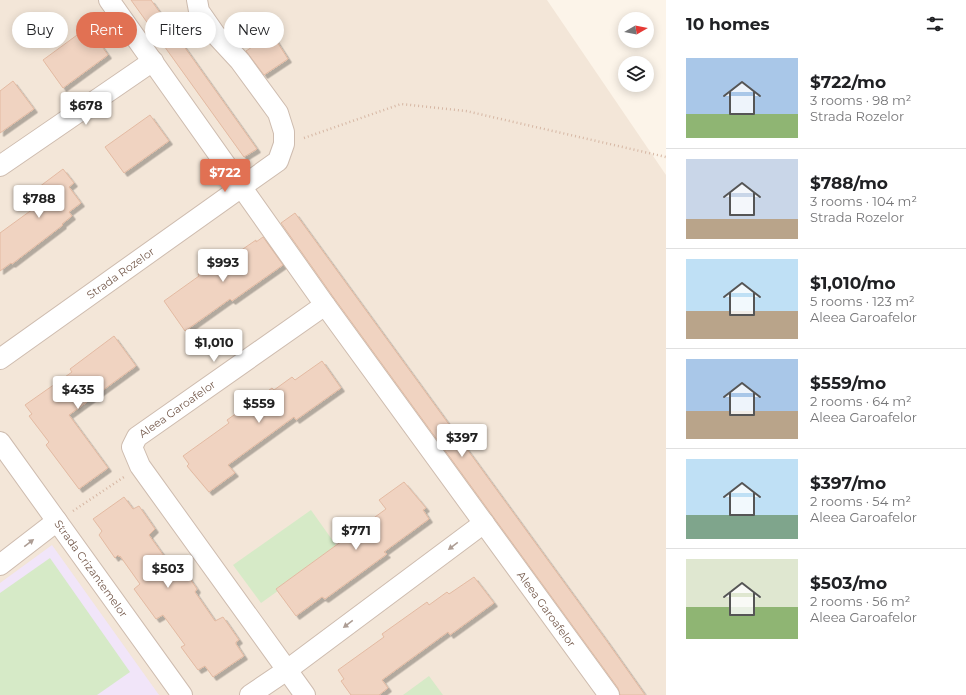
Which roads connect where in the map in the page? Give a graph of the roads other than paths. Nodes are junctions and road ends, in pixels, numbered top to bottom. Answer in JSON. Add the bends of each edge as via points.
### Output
{"nodes":[{"id":1,"x":109,"y":0,"type":"edge"},
{"id":2,"x":198,"y":0,"type":"edge"},
{"id":3,"x":153,"y":61,"type":"junction"},
{"id":4,"x":0,"y":166,"type":"edge"},
{"id":5,"x":241,"y":188,"type":"junction"},
{"id":6,"x":325,"y":305,"type":"junction"},
{"id":7,"x":0,"y":359,"type":"edge"},
{"id":8,"x":0,"y":442,"type":"edge"},
{"id":9,"x":57,"y":521,"type":"junction"},
{"id":10,"x":484,"y":523,"type":"junction"},
{"id":11,"x":0,"y":565,"type":"edge"},
{"id":12,"x":287,"y":670,"type":"junction"},
{"id":13,"x":182,"y":695,"type":"edge"},
{"id":14,"x":250,"y":695,"type":"edge"},
{"id":15,"x":305,"y":695,"type":"edge"},
{"id":16,"x":609,"y":695,"type":"edge"}],
"edges":[{"from":1,"to":3,"type":"street"},
{"from":2,"to":5,"type":"street","name":"Strada Rozelor","via":[[199,11],[240,61],[278,114],[284,132],[284,144],[278,161]]},
{"from":3,"to":4,"type":"street"},
{"from":3,"to":5,"type":"street"},
{"from":5,"to":6,"type":"street"},
{"from":5,"to":7,"type":"street","name":"Strada Rozelor"},
{"from":6,"to":10,"type":"street","name":"Aleea Garoafelor"},
{"from":6,"to":12,"type":"street","name":"Aleea Garoafelor","via":[[137,437],[132,447],[140,466]]},
{"from":8,"to":9,"type":"street","name":"Strada Crizantemelor"},
{"from":11,"to":9,"type":"street","one_way":true},
{"from":9,"to":13,"type":"street","name":"Strada Crizantemelor"},
{"from":10,"to":12,"type":"street","one_way":true},
{"from":10,"to":16,"type":"street","name":"Aleea Garoafelor"},
{"from":12,"to":14,"type":"street"},
{"from":12,"to":15,"type":"street","name":"Aleea Garoafelor"}]}
